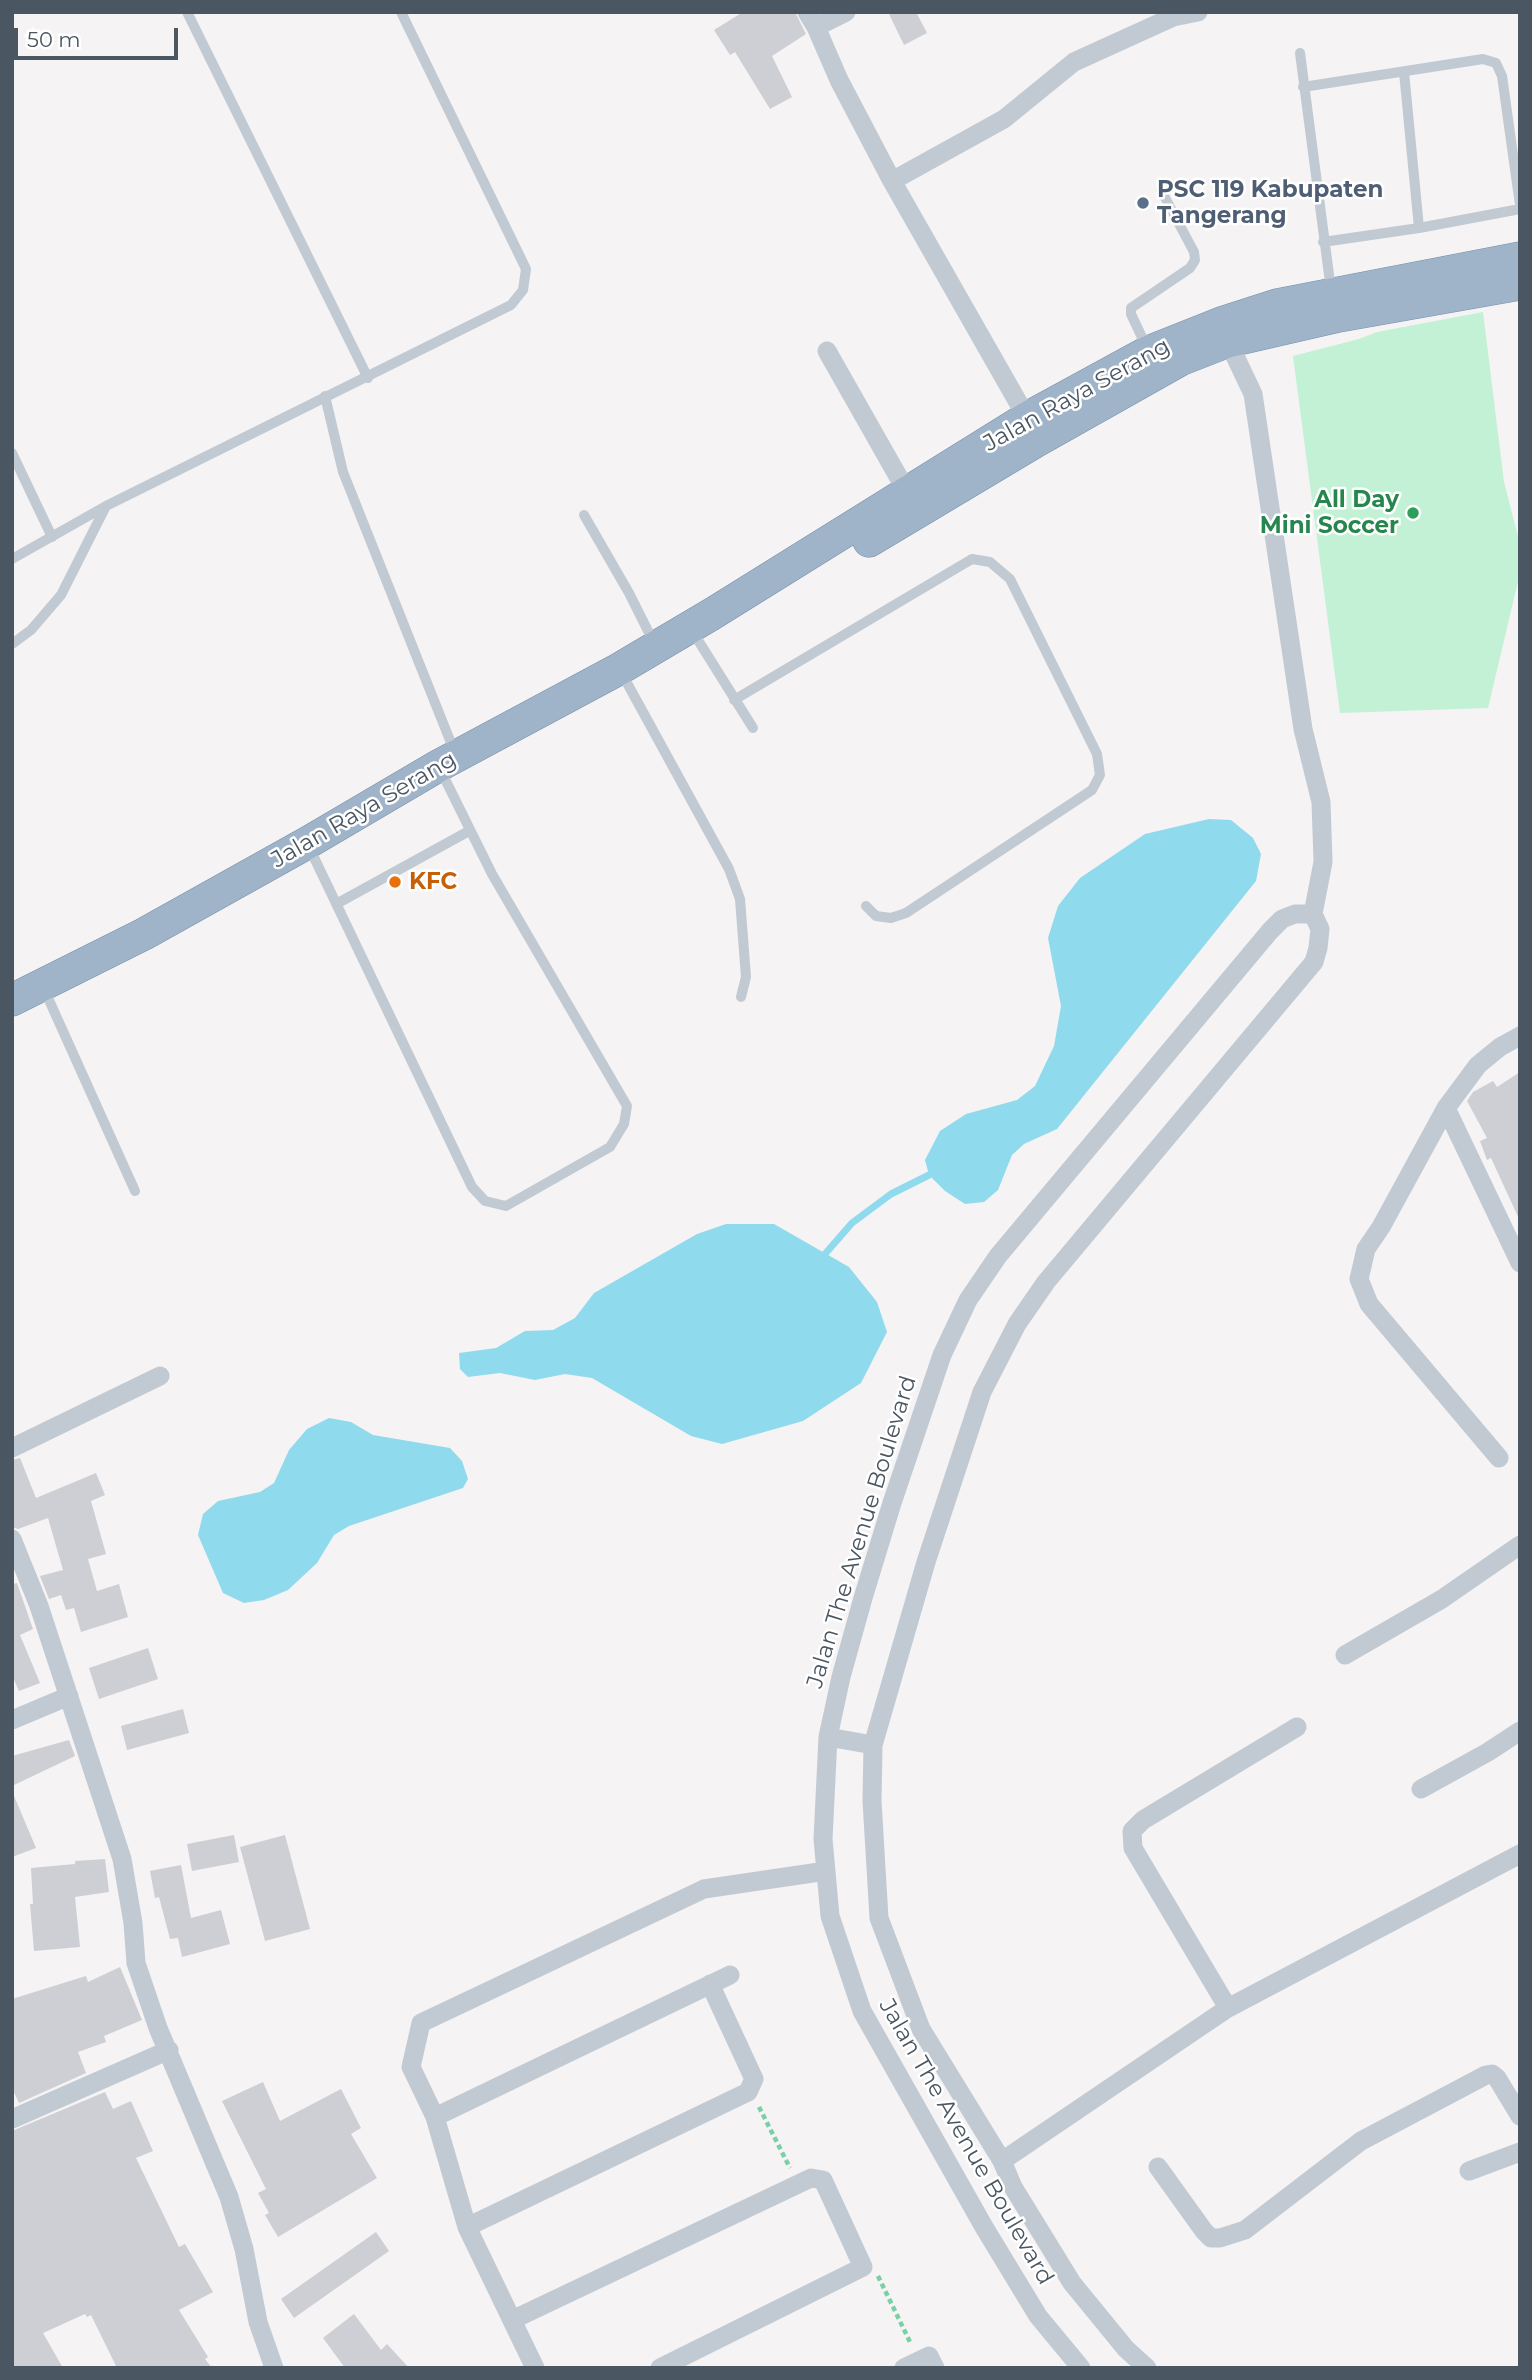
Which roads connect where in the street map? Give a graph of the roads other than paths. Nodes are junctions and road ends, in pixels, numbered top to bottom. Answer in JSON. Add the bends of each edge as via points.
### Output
{"nodes":[{"id":1,"x":187,"y":12,"type":"edge"},
{"id":2,"x":401,"y":12,"type":"edge"},
{"id":3,"x":846,"y":12,"type":"edge"},
{"id":4,"x":1198,"y":12,"type":"edge"},
{"id":5,"x":812,"y":19,"type":"edge"},
{"id":6,"x":1300,"y":53,"type":"dead end"},
{"id":7,"x":1404,"y":72,"type":"junction"},
{"id":8,"x":1303,"y":87,"type":"junction"},
{"id":9,"x":892,"y":181,"type":"junction"},
{"id":10,"x":1161,"y":190,"type":"dead end"},
{"id":11,"x":1520,"y":207,"type":"edge"},
{"id":12,"x":1419,"y":228,"type":"junction"},
{"id":13,"x":1323,"y":242,"type":"junction"},
{"id":14,"x":1520,"y":258,"type":"edge"},
{"id":15,"x":1520,"y":284,"type":"edge"},
{"id":16,"x":1332,"y":294,"type":"junction"},
{"id":17,"x":1224,"y":332,"type":"junction"},
{"id":18,"x":827,"y":351,"type":"dead end"},
{"id":19,"x":1148,"y":352,"type":"junction"},
{"id":20,"x":368,"y":378,"type":"junction"},
{"id":21,"x":325,"y":396,"type":"junction"},
{"id":22,"x":1027,"y":418,"type":"junction"},
{"id":23,"x":12,"y":453,"type":"edge"},
{"id":24,"x":907,"y":492,"type":"junction"},
{"id":25,"x":106,"y":506,"type":"junction"},
{"id":26,"x":584,"y":515,"type":"dead end"},
{"id":27,"x":52,"y":537,"type":"junction"},
{"id":28,"x":12,"y":559,"type":"edge"},
{"id":29,"x":701,"y":620,"type":"junction"},
{"id":30,"x":12,"y":644,"type":"edge"},
{"id":31,"x":655,"y":645,"type":"junction"},
{"id":32,"x":619,"y":669,"type":"junction"},
{"id":33,"x":734,"y":700,"type":"junction"},
{"id":34,"x":752,"y":728,"type":"dead end"},
{"id":35,"x":447,"y":761,"type":"junction"},
{"id":36,"x":469,"y":831,"type":"junction"},
{"id":37,"x":307,"y":843,"type":"junction"},
{"id":38,"x":338,"y":903,"type":"junction"},
{"id":39,"x":866,"y":906,"type":"dead end"},
{"id":40,"x":1313,"y":914,"type":"junction"},
{"id":41,"x":26,"y":992,"type":"edge"},
{"id":42,"x":741,"y":997,"type":"dead end"},
{"id":43,"x":1520,"y":1036,"type":"edge"},
{"id":44,"x":1446,"y":1108,"type":"junction"},
{"id":45,"x":135,"y":1191,"type":"dead end"},
{"id":46,"x":1520,"y":1263,"type":"edge"},
{"id":47,"x":160,"y":1376,"type":"dead end"},
{"id":48,"x":12,"y":1448,"type":"edge"},
{"id":49,"x":1499,"y":1458,"type":"dead end"},
{"id":50,"x":12,"y":1539,"type":"edge"},
{"id":51,"x":1520,"y":1545,"type":"edge"},
{"id":52,"x":1345,"y":1655,"type":"dead end"},
{"id":53,"x":69,"y":1696,"type":"junction"},
{"id":54,"x":12,"y":1720,"type":"edge"},
{"id":55,"x":1297,"y":1727,"type":"dead end"},
{"id":56,"x":1520,"y":1731,"type":"edge"},
{"id":57,"x":828,"y":1737,"type":"junction"},
{"id":58,"x":873,"y":1745,"type":"junction"},
{"id":59,"x":1421,"y":1789,"type":"dead end"},
{"id":60,"x":1520,"y":1854,"type":"edge"},
{"id":61,"x":826,"y":1871,"type":"junction"},
{"id":62,"x":730,"y":1975,"type":"dead end"},
{"id":63,"x":710,"y":1984,"type":"junction"},
{"id":64,"x":1228,"y":2008,"type":"junction"},
{"id":65,"x":169,"y":2050,"type":"junction"},
{"id":66,"x":1520,"y":2116,"type":"edge"},
{"id":67,"x":435,"y":2117,"type":"junction"},
{"id":68,"x":12,"y":2119,"type":"edge"},
{"id":69,"x":1520,"y":2152,"type":"edge"},
{"id":70,"x":1002,"y":2161,"type":"junction"},
{"id":71,"x":1158,"y":2167,"type":"dead end"},
{"id":72,"x":1469,"y":2171,"type":"dead end"},
{"id":73,"x":467,"y":2227,"type":"junction"},
{"id":74,"x":512,"y":2320,"type":"junction"},
{"id":75,"x":274,"y":2368,"type":"edge"},
{"id":76,"x":535,"y":2368,"type":"edge"},
{"id":77,"x":660,"y":2368,"type":"edge"},
{"id":78,"x":1081,"y":2368,"type":"edge"},
{"id":79,"x":1147,"y":2368,"type":"edge"}],
"edges":[{"from":1,"to":20,"type":"lane"},
{"from":2,"to":20,"type":"lane","via":[[526,269],[523,290],[511,305]]},
{"from":3,"to":5,"type":"street"},
{"from":4,"to":9,"type":"street","via":[[1173,17],[1074,62],[1004,119]]},
{"from":5,"to":9,"type":"street"},
{"from":6,"to":8,"type":"lane"},
{"from":7,"to":8,"type":"lane"},
{"from":7,"to":11,"type":"lane","via":[[1483,59],[1496,63],[1502,76]]},
{"from":7,"to":12,"type":"lane"},
{"from":8,"to":13,"type":"lane"},
{"from":9,"to":22,"type":"street"},
{"from":10,"to":19,"type":"lane","via":[[1195,260],[1131,308]]},
{"from":11,"to":12,"type":"lane"},
{"from":12,"to":13,"type":"lane"},
{"from":13,"to":16,"type":"lane"},
{"from":14,"to":16,"type":"highway","name":"Jalan Raya Serang"},
{"from":15,"to":17,"type":"highway","name":"Jalan Raya Serang"},
{"from":16,"to":17,"type":"highway","name":"Jalan Raya Serang","via":[[1277,305]]},
{"from":17,"to":19,"type":"highway","name":"Jalan Raya Serang"},
{"from":17,"to":29,"type":"highway","name":"Jalan Raya Serang","via":[[781,594]]},
{"from":17,"to":40,"type":"street","name":"Jalan The Avenue Boulevard","via":[[1253,394],[1303,729],[1321,802],[1323,862]]},
{"from":18,"to":24,"type":"street"},
{"from":19,"to":22,"type":"highway","name":"Jalan Raya Serang"},
{"from":20,"to":21,"type":"lane"},
{"from":21,"to":25,"type":"lane"},
{"from":21,"to":35,"type":"lane","via":[[343,472]]},
{"from":22,"to":24,"type":"highway","name":"Jalan Raya Serang"},
{"from":23,"to":27,"type":"lane"},
{"from":24,"to":29,"type":"highway","name":"Jalan Raya Serang"},
{"from":25,"to":27,"type":"lane"},
{"from":25,"to":30,"type":"lane","via":[[61,595],[31,630]]},
{"from":26,"to":31,"type":"lane"},
{"from":27,"to":28,"type":"lane"},
{"from":29,"to":31,"type":"highway","name":"Jalan Raya Serang"},
{"from":29,"to":33,"type":"lane"},
{"from":31,"to":32,"type":"highway","name":"Jalan Raya Serang"},
{"from":32,"to":35,"type":"highway","name":"Jalan Raya Serang"},
{"from":32,"to":42,"type":"lane","via":[[729,869],[740,899],[746,977]]},
{"from":33,"to":34,"type":"lane"},
{"from":33,"to":39,"type":"lane","via":[[972,559],[990,562],[1010,579],[1097,754],[1100,775],[1092,790],[906,913],[876,916]]},
{"from":35,"to":36,"type":"lane"},
{"from":35,"to":37,"type":"highway","name":"Jalan Raya Serang"},
{"from":36,"to":38,"type":"lane"},
{"from":36,"to":38,"type":"lane","via":[[627,1106],[624,1124],[610,1147],[506,1206],[485,1201],[472,1187]]},
{"from":37,"to":38,"type":"lane"},
{"from":37,"to":41,"type":"highway","name":"Jalan Raya Serang","via":[[144,934]]},
{"from":40,"to":57,"type":"street","name":"Jalan The Avenue Boulevard","via":[[1282,919],[1270,931],[998,1256],[968,1300],[942,1355],[892,1503]]},
{"from":40,"to":58,"type":"street","name":"Jalan The Avenue Boulevard","via":[[1320,929],[1314,962],[1046,1282],[982,1392]]},
{"from":41,"to":45,"type":"lane"},
{"from":43,"to":44,"type":"street","via":[[1478,1065]]},
{"from":44,"to":46,"type":"street"},
{"from":44,"to":49,"type":"street","via":[[1366,1249],[1359,1279],[1369,1304]]},
{"from":47,"to":48,"type":"street"},
{"from":50,"to":53,"type":"street"},
{"from":51,"to":52,"type":"street","via":[[1442,1599]]},
{"from":53,"to":54,"type":"street"},
{"from":53,"to":65,"type":"street","via":[[122,1859],[136,1963]]},
{"from":55,"to":64,"type":"street","via":[[1132,1831],[1133,1847]]},
{"from":56,"to":59,"type":"street"},
{"from":57,"to":58,"type":"street"},
{"from":57,"to":61,"type":"street","name":"Jalan The Avenue Boulevard"},
{"from":58,"to":70,"type":"street","name":"Jalan The Avenue Boulevard","via":[[879,1918],[921,2029]]},
{"from":60,"to":64,"type":"street"},
{"from":61,"to":67,"type":"street","via":[[704,1888],[421,2023],[411,2067]]},
{"from":61,"to":78,"type":"street","name":"Jalan The Avenue Boulevard","via":[[830,1916],[862,2011],[1038,2316]]},
{"from":62,"to":63,"type":"street"},
{"from":63,"to":67,"type":"street"},
{"from":63,"to":73,"type":"street","via":[[754,2079],[748,2092]]},
{"from":64,"to":70,"type":"street"},
{"from":65,"to":68,"type":"street"},
{"from":65,"to":75,"type":"street","via":[[229,2197],[258,2322]]},
{"from":66,"to":71,"type":"street","via":[[1497,2078],[1486,2075],[1361,2141],[1245,2230],[1220,2238],[1211,2238],[1204,2231]]},
{"from":67,"to":73,"type":"street"},
{"from":69,"to":72,"type":"street"},
{"from":70,"to":79,"type":"street","name":"Jalan The Avenue Boulevard","via":[[1072,2283]]},
{"from":73,"to":74,"type":"street"},
{"from":74,"to":76,"type":"street"},
{"from":74,"to":77,"type":"street","via":[[811,2178],[822,2180],[863,2267]]}]}
